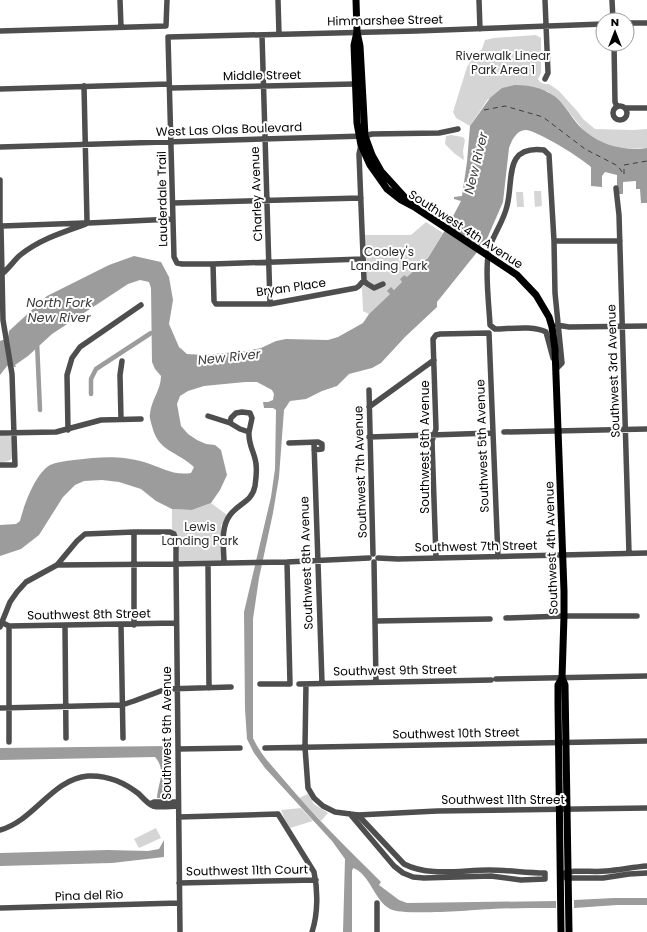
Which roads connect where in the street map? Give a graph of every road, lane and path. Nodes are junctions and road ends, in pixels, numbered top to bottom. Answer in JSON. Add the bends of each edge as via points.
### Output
{"nodes":[{"id":1,"x":120,"y":0,"type":"edge"},
{"id":2,"x":167,"y":0,"type":"edge"},
{"id":3,"x":278,"y":0,"type":"edge"},
{"id":4,"x":356,"y":0,"type":"edge"},
{"id":5,"x":479,"y":0,"type":"edge"},
{"id":6,"x":545,"y":0,"type":"edge"},
{"id":7,"x":612,"y":0,"type":"edge"},
{"id":8,"x":613,"y":12,"type":"edge"},
{"id":9,"x":635,"y":23,"type":"edge"},
{"id":10,"x":647,"y":23,"type":"edge"},
{"id":11,"x":595,"y":24,"type":"edge"},
{"id":12,"x":546,"y":27,"type":"junction"},
{"id":13,"x":121,"y":28,"type":"junction"},
{"id":14,"x":480,"y":29,"type":"junction"},
{"id":15,"x":0,"y":31,"type":"edge"},
{"id":16,"x":357,"y":32,"type":"junction"},
{"id":17,"x":279,"y":34,"type":"junction"},
{"id":18,"x":262,"y":35,"type":"junction"},
{"id":19,"x":168,"y":37,"type":"joint"},
{"id":20,"x":614,"y":52,"type":"edge"},
{"id":21,"x":545,"y":79,"type":"dead end"},
{"id":22,"x":355,"y":84,"type":"junction"},
{"id":23,"x":84,"y":86,"type":"junction"},
{"id":24,"x":170,"y":86,"type":"junction"},
{"id":25,"x":264,"y":86,"type":"junction"},
{"id":26,"x":0,"y":89,"type":"edge"},
{"id":27,"x":617,"y":107,"type":"junction"},
{"id":28,"x":625,"y":108,"type":"junction"},
{"id":29,"x":647,"y":108,"type":"edge"},
{"id":30,"x":458,"y":129,"type":"dead end"},
{"id":31,"x":362,"y":136,"type":"junction"},
{"id":32,"x":265,"y":139,"type":"junction"},
{"id":33,"x":171,"y":142,"type":"junction"},
{"id":34,"x":86,"y":145,"type":"junction"},
{"id":35,"x":361,"y":145,"type":"junction"},
{"id":36,"x":0,"y":147,"type":"edge"},
{"id":37,"x":0,"y":180,"type":"edge"},
{"id":38,"x":616,"y":188,"type":"dead end"},
{"id":39,"x":361,"y":198,"type":"junction"},
{"id":40,"x":267,"y":200,"type":"junction"},
{"id":41,"x":173,"y":203,"type":"junction"},
{"id":42,"x":414,"y":207,"type":"junction"},
{"id":43,"x":173,"y":219,"type":"junction"},
{"id":44,"x":87,"y":223,"type":"junction"},
{"id":45,"x":1,"y":226,"type":"edge"},
{"id":46,"x":554,"y":242,"type":"junction"},
{"id":47,"x":620,"y":242,"type":"junction"},
{"id":48,"x":364,"y":259,"type":"junction"},
{"id":49,"x":269,"y":262,"type":"junction"},
{"id":50,"x":213,"y":264,"type":"junction"},
{"id":51,"x":1,"y":275,"type":"edge"},
{"id":52,"x":364,"y":280,"type":"junction"},
{"id":53,"x":383,"y":284,"type":"dead end"},
{"id":54,"x":270,"y":304,"type":"junction"},
{"id":55,"x":141,"y":305,"type":"dead end"},
{"id":56,"x":557,"y":325,"type":"junction"},
{"id":57,"x":623,"y":326,"type":"junction"},
{"id":58,"x":647,"y":326,"type":"edge"},
{"id":59,"x":569,"y":327,"type":"junction"},
{"id":60,"x":560,"y":333,"type":"junction"},
{"id":61,"x":436,"y":335,"type":"joint"},
{"id":62,"x":434,"y":360,"type":"junction"},
{"id":63,"x":556,"y":360,"type":"junction"},
{"id":64,"x":122,"y":361,"type":"dead end"},
{"id":65,"x":556,"y":369,"type":"junction"},
{"id":66,"x":369,"y":390,"type":"dead end"},
{"id":67,"x":369,"y":407,"type":"junction"},
{"id":68,"x":208,"y":416,"type":"dead end"},
{"id":69,"x":121,"y":419,"type":"junction"},
{"id":70,"x":141,"y":419,"type":"dead end"},
{"id":71,"x":230,"y":423,"type":"junction"},
{"id":72,"x":647,"y":429,"type":"edge"},
{"id":73,"x":68,"y":430,"type":"junction"},
{"id":74,"x":626,"y":430,"type":"junction"},
{"id":75,"x":250,"y":432,"type":"junction"},
{"id":76,"x":492,"y":432,"type":"junction"},
{"id":77,"x":504,"y":432,"type":"dead end"},
{"id":78,"x":559,"y":432,"type":"junction"},
{"id":79,"x":0,"y":433,"type":"edge"},
{"id":80,"x":14,"y":433,"type":"junction"},
{"id":81,"x":434,"y":434,"type":"junction"},
{"id":82,"x":369,"y":437,"type":"junction"},
{"id":83,"x":289,"y":443,"type":"dead end"},
{"id":84,"x":314,"y":443,"type":"junction"},
{"id":85,"x":314,"y":450,"type":"junction"},
{"id":86,"x":0,"y":465,"type":"edge"},
{"id":87,"x":134,"y":532,"type":"junction"},
{"id":88,"x":630,"y":553,"type":"junction"},
{"id":89,"x":647,"y":553,"type":"edge"},
{"id":90,"x":563,"y":555,"type":"junction"},
{"id":91,"x":498,"y":557,"type":"junction"},
{"id":92,"x":373,"y":558,"type":"junction"},
{"id":93,"x":436,"y":558,"type":"junction"},
{"id":94,"x":317,"y":560,"type":"junction"},
{"id":95,"x":287,"y":562,"type":"junction"},
{"id":96,"x":224,"y":563,"type":"junction"},
{"id":97,"x":133,"y":564,"type":"junction"},
{"id":98,"x":176,"y":564,"type":"junction"},
{"id":99,"x":208,"y":564,"type":"junction"},
{"id":100,"x":57,"y":565,"type":"junction"},
{"id":101,"x":564,"y":616,"type":"junction"},
{"id":102,"x":637,"y":616,"type":"dead end"},
{"id":103,"x":506,"y":618,"type":"dead end"},
{"id":104,"x":490,"y":619,"type":"dead end"},
{"id":105,"x":375,"y":621,"type":"junction"},
{"id":106,"x":176,"y":623,"type":"junction"},
{"id":107,"x":1,"y":625,"type":"edge"},
{"id":108,"x":121,"y":625,"type":"junction"},
{"id":109,"x":134,"y":625,"type":"junction"},
{"id":110,"x":9,"y":626,"type":"junction"},
{"id":111,"x":65,"y":626,"type":"junction"},
{"id":112,"x":647,"y":676,"type":"edge"},
{"id":113,"x":562,"y":678,"type":"junction"},
{"id":114,"x":376,"y":682,"type":"junction"},
{"id":115,"x":322,"y":683,"type":"junction"},
{"id":116,"x":260,"y":684,"type":"dead end"},
{"id":117,"x":299,"y":684,"type":"dead end"},
{"id":118,"x":306,"y":684,"type":"junction"},
{"id":119,"x":231,"y":686,"type":"dead end"},
{"id":120,"x":177,"y":688,"type":"junction"},
{"id":121,"x":209,"y":688,"type":"junction"},
{"id":122,"x":122,"y":704,"type":"junction"},
{"id":123,"x":66,"y":706,"type":"junction"},
{"id":124,"x":10,"y":707,"type":"junction"},
{"id":125,"x":0,"y":708,"type":"edge"},
{"id":126,"x":66,"y":738,"type":"dead end"},
{"id":127,"x":123,"y":738,"type":"dead end"},
{"id":128,"x":647,"y":741,"type":"edge"},
{"id":129,"x":10,"y":742,"type":"dead end"},
{"id":130,"x":562,"y":742,"type":"junction"},
{"id":131,"x":305,"y":747,"type":"junction"},
{"id":132,"x":240,"y":748,"type":"dead end"},
{"id":133,"x":265,"y":748,"type":"dead end"},
{"id":134,"x":178,"y":749,"type":"junction"},
{"id":135,"x":178,"y":804,"type":"junction"},
{"id":136,"x":647,"y":808,"type":"edge"},
{"id":137,"x":559,"y":810,"type":"junction"},
{"id":138,"x":567,"y":810,"type":"junction"},
{"id":139,"x":350,"y":814,"type":"junction"},
{"id":140,"x":358,"y":814,"type":"junction"},
{"id":141,"x":179,"y":817,"type":"junction"},
{"id":142,"x":0,"y":830,"type":"edge"},
{"id":143,"x":647,"y":866,"type":"edge"},
{"id":144,"x":438,"y":871,"type":"junction"},
{"id":145,"x":647,"y":873,"type":"edge"},
{"id":146,"x":560,"y":875,"type":"junction"},
{"id":147,"x":568,"y":875,"type":"junction"},
{"id":148,"x":438,"y":878,"type":"junction"},
{"id":149,"x":316,"y":880,"type":"junction"},
{"id":150,"x":179,"y":883,"type":"junction"},
{"id":151,"x":179,"y":903,"type":"junction"},
{"id":152,"x":377,"y":903,"type":"dead end"},
{"id":153,"x":0,"y":908,"type":"edge"},
{"id":154,"x":180,"y":932,"type":"edge"},
{"id":155,"x":312,"y":932,"type":"edge"},
{"id":156,"x":377,"y":932,"type":"edge"},
{"id":157,"x":561,"y":932,"type":"edge"},
{"id":158,"x":569,"y":932,"type":"edge"}],
"edges":[{"from":1,"to":13,"type":"street"},
{"from":2,"to":13,"type":"street","via":[[166,26]]},
{"from":3,"to":17,"type":"street"},
{"from":4,"to":16,"type":"main road"},
{"from":5,"to":14,"type":"street"},
{"from":6,"to":12,"type":"street"},
{"from":7,"to":8,"type":"street"},
{"from":9,"to":10,"type":"street"},
{"from":11,"to":12,"type":"street","name":"Himmarshee Street"},
{"from":12,"to":14,"type":"street","name":"Himmarshee Street"},
{"from":12,"to":21,"type":"street","via":[[548,73]]},
{"from":13,"to":15,"type":"street"},
{"from":14,"to":16,"type":"street","name":"Himmarshee Street"},
{"from":16,"to":17,"type":"street","name":"Himmarshee Street"},
{"from":16,"to":22,"type":"main road","via":[[354,45]]},
{"from":16,"to":31,"type":"main road","via":[[360,46]]},
{"from":17,"to":18,"type":"street","name":"Himmarshee Street"},
{"from":18,"to":19,"type":"street","name":"Himmarshee Street"},
{"from":18,"to":25,"type":"street","name":"Charley Avenue"},
{"from":19,"to":24,"type":"street","name":"Lauderdale Trail"},
{"from":20,"to":27,"type":"street"},
{"from":22,"to":25,"type":"street","name":"Middle Street"},
{"from":22,"to":31,"type":"main road"},
{"from":23,"to":24,"type":"street","name":"Middle Street"},
{"from":23,"to":26,"type":"street","name":"Middle Street"},
{"from":23,"to":34,"type":"street"},
{"from":24,"to":25,"type":"street","name":"Middle Street"},
{"from":24,"to":33,"type":"street","name":"Lauderdale Trail"},
{"from":25,"to":32,"type":"street","name":"Charley Avenue"},
{"from":27,"to":28,"type":"street"},
{"from":27,"to":28,"type":"street","via":[[614,113],[619,120],[626,116]]},
{"from":28,"to":29,"type":"street"},
{"from":30,"to":31,"type":"street","name":"West Las Olas Boulevard","via":[[439,133]]},
{"from":31,"to":32,"type":"street","name":"West Las Olas Boulevard"},
{"from":31,"to":35,"type":"main road","name":"Southwest 4th Avenue"},
{"from":31,"to":42,"type":"main road","via":[[381,170]]},
{"from":32,"to":33,"type":"street","name":"West Las Olas Boulevard"},
{"from":32,"to":40,"type":"street","name":"Charley Avenue"},
{"from":33,"to":34,"type":"street","name":"West Las Olas Boulevard"},
{"from":33,"to":41,"type":"street","name":"Lauderdale Trail"},
{"from":34,"to":36,"type":"street","name":"West Las Olas Boulevard"},
{"from":34,"to":44,"type":"street"},
{"from":35,"to":39,"type":"street"},
{"from":35,"to":42,"type":"main road","name":"Southwest 4th Avenue","via":[[370,165],[387,189]]},
{"from":37,"to":45,"type":"street"},
{"from":38,"to":47,"type":"street","name":"Southwest 3rd Avenue"},
{"from":39,"to":40,"type":"street"},
{"from":39,"to":48,"type":"street"},
{"from":40,"to":41,"type":"street"},
{"from":40,"to":49,"type":"street","name":"Charley Avenue"},
{"from":41,"to":43,"type":"street","name":"Lauderdale Trail"},
{"from":42,"to":63,"type":"main road","name":"Southwest 4th Avenue","via":[[502,264],[528,284],[544,306],[552,327]]},
{"from":43,"to":44,"type":"street"},
{"from":43,"to":50,"type":"street","name":"Lauderdale Trail","via":[[174,257],[177,263]]},
{"from":44,"to":45,"type":"street"},
{"from":44,"to":51,"type":"street","via":[[42,241],[20,256]]},
{"from":45,"to":51,"type":"street"},
{"from":46,"to":47,"type":"street"},
{"from":46,"to":56,"type":"street","name":"Southwest 4th Avenue"},
{"from":46,"to":63,"type":"street","name":"Southwest 4th Avenue","via":[[549,155],[544,150],[529,150],[520,154],[513,163],[507,207],[490,246],[490,325],[495,329],[543,330]]},
{"from":47,"to":57,"type":"street","name":"Southwest 3rd Avenue"},
{"from":48,"to":49,"type":"street"},
{"from":48,"to":52,"type":"street"},
{"from":49,"to":50,"type":"street"},
{"from":49,"to":54,"type":"street","name":"Charley Avenue"},
{"from":50,"to":54,"type":"street","name":"Bryan Place","via":[[216,304]]},
{"from":51,"to":80,"type":"street"},
{"from":52,"to":53,"type":"street","via":[[374,288]]},
{"from":52,"to":54,"type":"street","name":"Bryan Place","via":[[359,286]]},
{"from":55,"to":73,"type":"street","via":[[80,347],[72,358],[67,375]]},
{"from":56,"to":59,"type":"street"},
{"from":56,"to":60,"type":"street","name":"Southwest 4th Avenue"},
{"from":57,"to":58,"type":"street"},
{"from":57,"to":59,"type":"street"},
{"from":57,"to":74,"type":"street","name":"Southwest 3rd Avenue"},
{"from":59,"to":60,"type":"street"},
{"from":60,"to":65,"type":"street","name":"Southwest 4th Avenue","via":[[562,363]]},
{"from":61,"to":62,"type":"street","name":"Southwest 6th Avenue","via":[[433,339]]},
{"from":61,"to":76,"type":"street","name":"Southwest 5th Avenue","via":[[489,333]]},
{"from":62,"to":67,"type":"street"},
{"from":62,"to":81,"type":"street","name":"Southwest 6th Avenue"},
{"from":63,"to":65,"type":"main road","name":"Southwest 4th Avenue"},
{"from":64,"to":69,"type":"street"},
{"from":65,"to":78,"type":"main road","name":"Southwest 4th Avenue"},
{"from":66,"to":67,"type":"street","name":"Southwest 7th Avenue"},
{"from":67,"to":82,"type":"street","name":"Southwest 7th Avenue"},
{"from":68,"to":71,"type":"street"},
{"from":69,"to":70,"type":"street"},
{"from":69,"to":73,"type":"street","via":[[96,420]]},
{"from":71,"to":75,"type":"street"},
{"from":71,"to":75,"type":"street","via":[[236,413],[250,413]]},
{"from":72,"to":74,"type":"street"},
{"from":73,"to":80,"type":"street","via":[[52,433]]},
{"from":74,"to":78,"type":"street"},
{"from":74,"to":88,"type":"street","name":"Southwest 3rd Avenue"},
{"from":75,"to":96,"type":"street","via":[[249,440],[256,464],[255,487],[251,498],[230,515],[224,527]]},
{"from":76,"to":81,"type":"street"},
{"from":76,"to":91,"type":"street","name":"Southwest 5th Avenue"},
{"from":77,"to":78,"type":"street"},
{"from":78,"to":90,"type":"main road","name":"Southwest 4th Avenue"},
{"from":79,"to":80,"type":"street"},
{"from":80,"to":86,"type":"street","via":[[15,465]]},
{"from":81,"to":82,"type":"street"},
{"from":81,"to":93,"type":"street","name":"Southwest 6th Avenue","via":[[432,441]]},
{"from":82,"to":92,"type":"street","name":"Southwest 7th Avenue"},
{"from":83,"to":84,"type":"street"},
{"from":84,"to":85,"type":"street","name":"Southwest 8th Avenue"},
{"from":84,"to":85,"type":"street","via":[[320,442],[323,446],[322,449]]},
{"from":85,"to":94,"type":"street","name":"Southwest 8th Avenue"},
{"from":87,"to":97,"type":"street"},
{"from":87,"to":98,"type":"street","name":"Southwest 9th Avenue","via":[[174,534]]},
{"from":87,"to":100,"type":"street","via":[[85,534]]},
{"from":88,"to":89,"type":"street","name":"Southwest 7th Street"},
{"from":88,"to":90,"type":"street","name":"Southwest 7th Street"},
{"from":90,"to":91,"type":"street","name":"Southwest 7th Street"},
{"from":90,"to":101,"type":"main road","name":"Southwest 4th Avenue"},
{"from":91,"to":93,"type":"street","name":"Southwest 7th Street"},
{"from":92,"to":93,"type":"street","name":"Southwest 7th Street"},
{"from":92,"to":94,"type":"street","name":"Southwest 7th Street"},
{"from":92,"to":105,"type":"street","name":"Southwest 7th Avenue"},
{"from":94,"to":95,"type":"street","name":"Southwest 7th Street"},
{"from":94,"to":115,"type":"street","name":"Southwest 8th Avenue"},
{"from":95,"to":96,"type":"street","name":"Southwest 7th Street"},
{"from":95,"to":116,"type":"street","via":[[290,684]]},
{"from":96,"to":99,"type":"street","name":"Southwest 7th Street"},
{"from":97,"to":98,"type":"street","name":"Southwest 7th Street"},
{"from":97,"to":100,"type":"street","name":"Southwest 7th Street"},
{"from":97,"to":109,"type":"street"},
{"from":98,"to":99,"type":"street","name":"Southwest 7th Street"},
{"from":98,"to":106,"type":"street","name":"Southwest 9th Avenue"},
{"from":99,"to":121,"type":"street"},
{"from":100,"to":107,"type":"street","via":[[26,582],[10,602]]},
{"from":101,"to":102,"type":"street"},
{"from":101,"to":103,"type":"street"},
{"from":101,"to":113,"type":"main road","name":"Southwest 4th Avenue"},
{"from":104,"to":105,"type":"street"},
{"from":105,"to":114,"type":"street","name":"Southwest 7th Avenue"},
{"from":106,"to":109,"type":"street","name":"Southwest 8th Street"},
{"from":106,"to":120,"type":"street","name":"Southwest 9th Avenue"},
{"from":107,"to":110,"type":"street","name":"Southwest 8th Street"},
{"from":108,"to":109,"type":"street","name":"Southwest 8th Street"},
{"from":108,"to":111,"type":"street","name":"Southwest 8th Street"},
{"from":108,"to":122,"type":"street"},
{"from":110,"to":111,"type":"street","name":"Southwest 8th Street"},
{"from":110,"to":124,"type":"street"},
{"from":111,"to":123,"type":"street"},
{"from":112,"to":113,"type":"street","name":"Southwest 9th Street"},
{"from":113,"to":114,"type":"street","name":"Southwest 9th Street"},
{"from":113,"to":130,"type":"main road","name":"Southwest 4th Avenue","via":[[558,685]]},
{"from":114,"to":115,"type":"street","name":"Southwest 9th Street"},
{"from":115,"to":118,"type":"street","name":"Southwest 9th Street"},
{"from":117,"to":118,"type":"street","name":"Southwest 9th Street"},
{"from":118,"to":131,"type":"street"},
{"from":119,"to":121,"type":"street"},
{"from":120,"to":121,"type":"street"},
{"from":120,"to":122,"type":"street","via":[[166,689]]},
{"from":120,"to":134,"type":"street","name":"Southwest 9th Avenue"},
{"from":122,"to":123,"type":"street"},
{"from":122,"to":127,"type":"street"},
{"from":123,"to":124,"type":"street"},
{"from":123,"to":126,"type":"street"},
{"from":124,"to":125,"type":"street"},
{"from":124,"to":129,"type":"street"},
{"from":128,"to":130,"type":"street","name":"Southwest 10th Street"},
{"from":130,"to":131,"type":"street","name":"Southwest 10th Street"},
{"from":130,"to":137,"type":"main road","name":"Southwest 4th Avenue"},
{"from":130,"to":138,"type":"main road","name":"Southwest 4th Avenue"},
{"from":131,"to":133,"type":"street","name":"Southwest 10th Street"},
{"from":131,"to":139,"type":"street","via":[[308,788],[314,798],[335,812]]},
{"from":132,"to":134,"type":"street"},
{"from":134,"to":135,"type":"street","name":"Southwest 9th Avenue"},
{"from":135,"to":141,"type":"street","name":"Southwest 9th Avenue"},
{"from":135,"to":142,"type":"street","via":[[150,804],[120,782],[100,776],[87,776],[67,783],[28,815]]},
{"from":136,"to":138,"type":"street","name":"Southwest 11th Street"},
{"from":137,"to":138,"type":"street","name":"Southwest 11th Street"},
{"from":137,"to":140,"type":"street","name":"Southwest 11th Street","via":[[437,810]]},
{"from":137,"to":146,"type":"main road","name":"Southwest 4th Avenue"},
{"from":138,"to":147,"type":"main road","name":"Southwest 4th Avenue"},
{"from":139,"to":140,"type":"street"},
{"from":139,"to":148,"type":"street","via":[[394,866],[403,873],[413,877]]},
{"from":140,"to":144,"type":"street","via":[[404,864],[419,870]]},
{"from":141,"to":149,"type":"street","via":[[278,814],[311,866]]},
{"from":141,"to":150,"type":"street","name":"Southwest 9th Avenue"},
{"from":143,"to":147,"type":"street"},
{"from":144,"to":148,"type":"street"},
{"from":144,"to":148,"type":"street","via":[[545,872],[545,879],[521,880],[491,876]]},
{"from":145,"to":147,"type":"street","via":[[603,878]]},
{"from":146,"to":147,"type":"street"},
{"from":146,"to":157,"type":"main road","name":"Southwest 4th Avenue"},
{"from":147,"to":158,"type":"main road","name":"Southwest 4th Avenue"},
{"from":149,"to":150,"type":"street","name":"Southwest 11th Court"},
{"from":149,"to":155,"type":"street"},
{"from":150,"to":151,"type":"street","name":"Southwest 9th Avenue"},
{"from":151,"to":153,"type":"street","name":"Pina del Rio"},
{"from":151,"to":154,"type":"street","name":"Southwest 9th Avenue"},
{"from":152,"to":156,"type":"street"}]}
